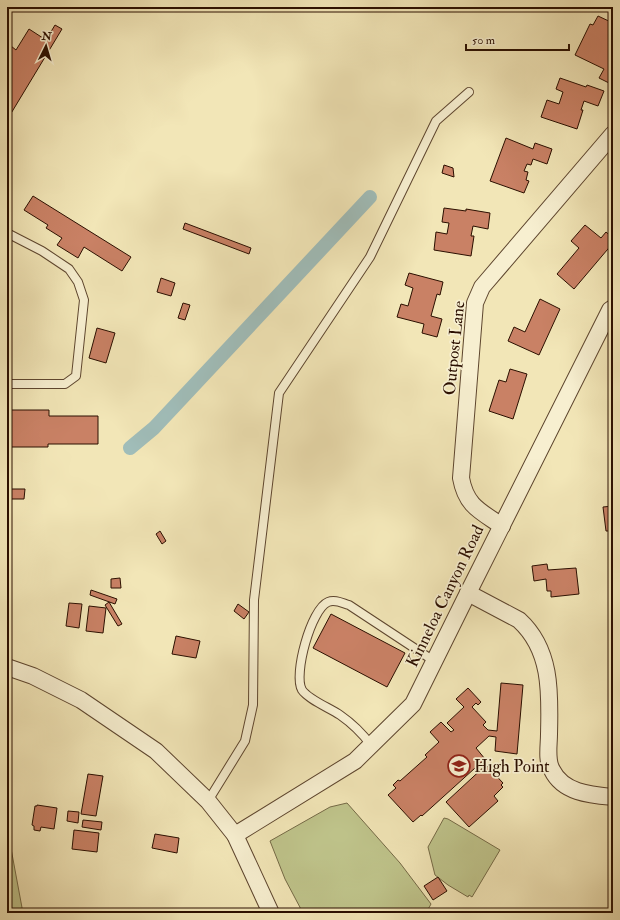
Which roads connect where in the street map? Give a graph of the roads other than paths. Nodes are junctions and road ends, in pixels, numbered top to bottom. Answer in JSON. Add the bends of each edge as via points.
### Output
{"nodes":[{"id":1,"x":469,"y":92,"type":"dead end"},
{"id":2,"x":613,"y":134,"type":"edge"},
{"id":3,"x":7,"y":234,"type":"edge"},
{"id":4,"x":613,"y":308,"type":"edge"},
{"id":5,"x":7,"y":384,"type":"edge"},
{"id":6,"x":502,"y":526,"type":"junction"},
{"id":7,"x":468,"y":593,"type":"junction"},
{"id":8,"x":434,"y":661,"type":"junction"},
{"id":9,"x":7,"y":667,"type":"edge"},
{"id":10,"x":371,"y":745,"type":"junction"},
{"id":11,"x":613,"y":796,"type":"edge"},
{"id":12,"x":208,"y":800,"type":"junction"},
{"id":13,"x":235,"y":835,"type":"junction"},
{"id":14,"x":271,"y":913,"type":"edge"}],
"edges":[{"from":1,"to":12,"type":"lane","via":[[436,121],[370,257],[279,393],[254,600],[252,705],[245,741]]},
{"from":2,"to":6,"type":"street","name":"Outpost Lane","via":[[482,287],[476,303],[462,487],[474,507]]},
{"from":3,"to":5,"type":"lane","via":[[42,251],[69,269],[78,282],[84,300],[76,376],[65,384]]},
{"from":4,"to":6,"type":"street","name":"Kinneloa Canyon Road"},
{"from":6,"to":7,"type":"street","name":"Kinneloa Canyon Road"},
{"from":7,"to":8,"type":"street","name":"Kinneloa Canyon Road"},
{"from":7,"to":11,"type":"street","via":[[519,620],[537,644],[548,681],[548,754],[552,771],[563,783],[580,793]]},
{"from":8,"to":10,"type":"street","name":"Kinneloa Canyon Road","via":[[413,704]]},
{"from":8,"to":10,"type":"lane","via":[[349,605],[327,602],[322,607],[312,622],[306,641],[299,680],[301,688],[356,726]]},
{"from":9,"to":12,"type":"street","via":[[33,676],[80,700],[156,751]]},
{"from":10,"to":13,"type":"street","name":"Kinneloa Canyon Road","via":[[355,760]]},
{"from":12,"to":13,"type":"street"},
{"from":13,"to":14,"type":"street"}]}
